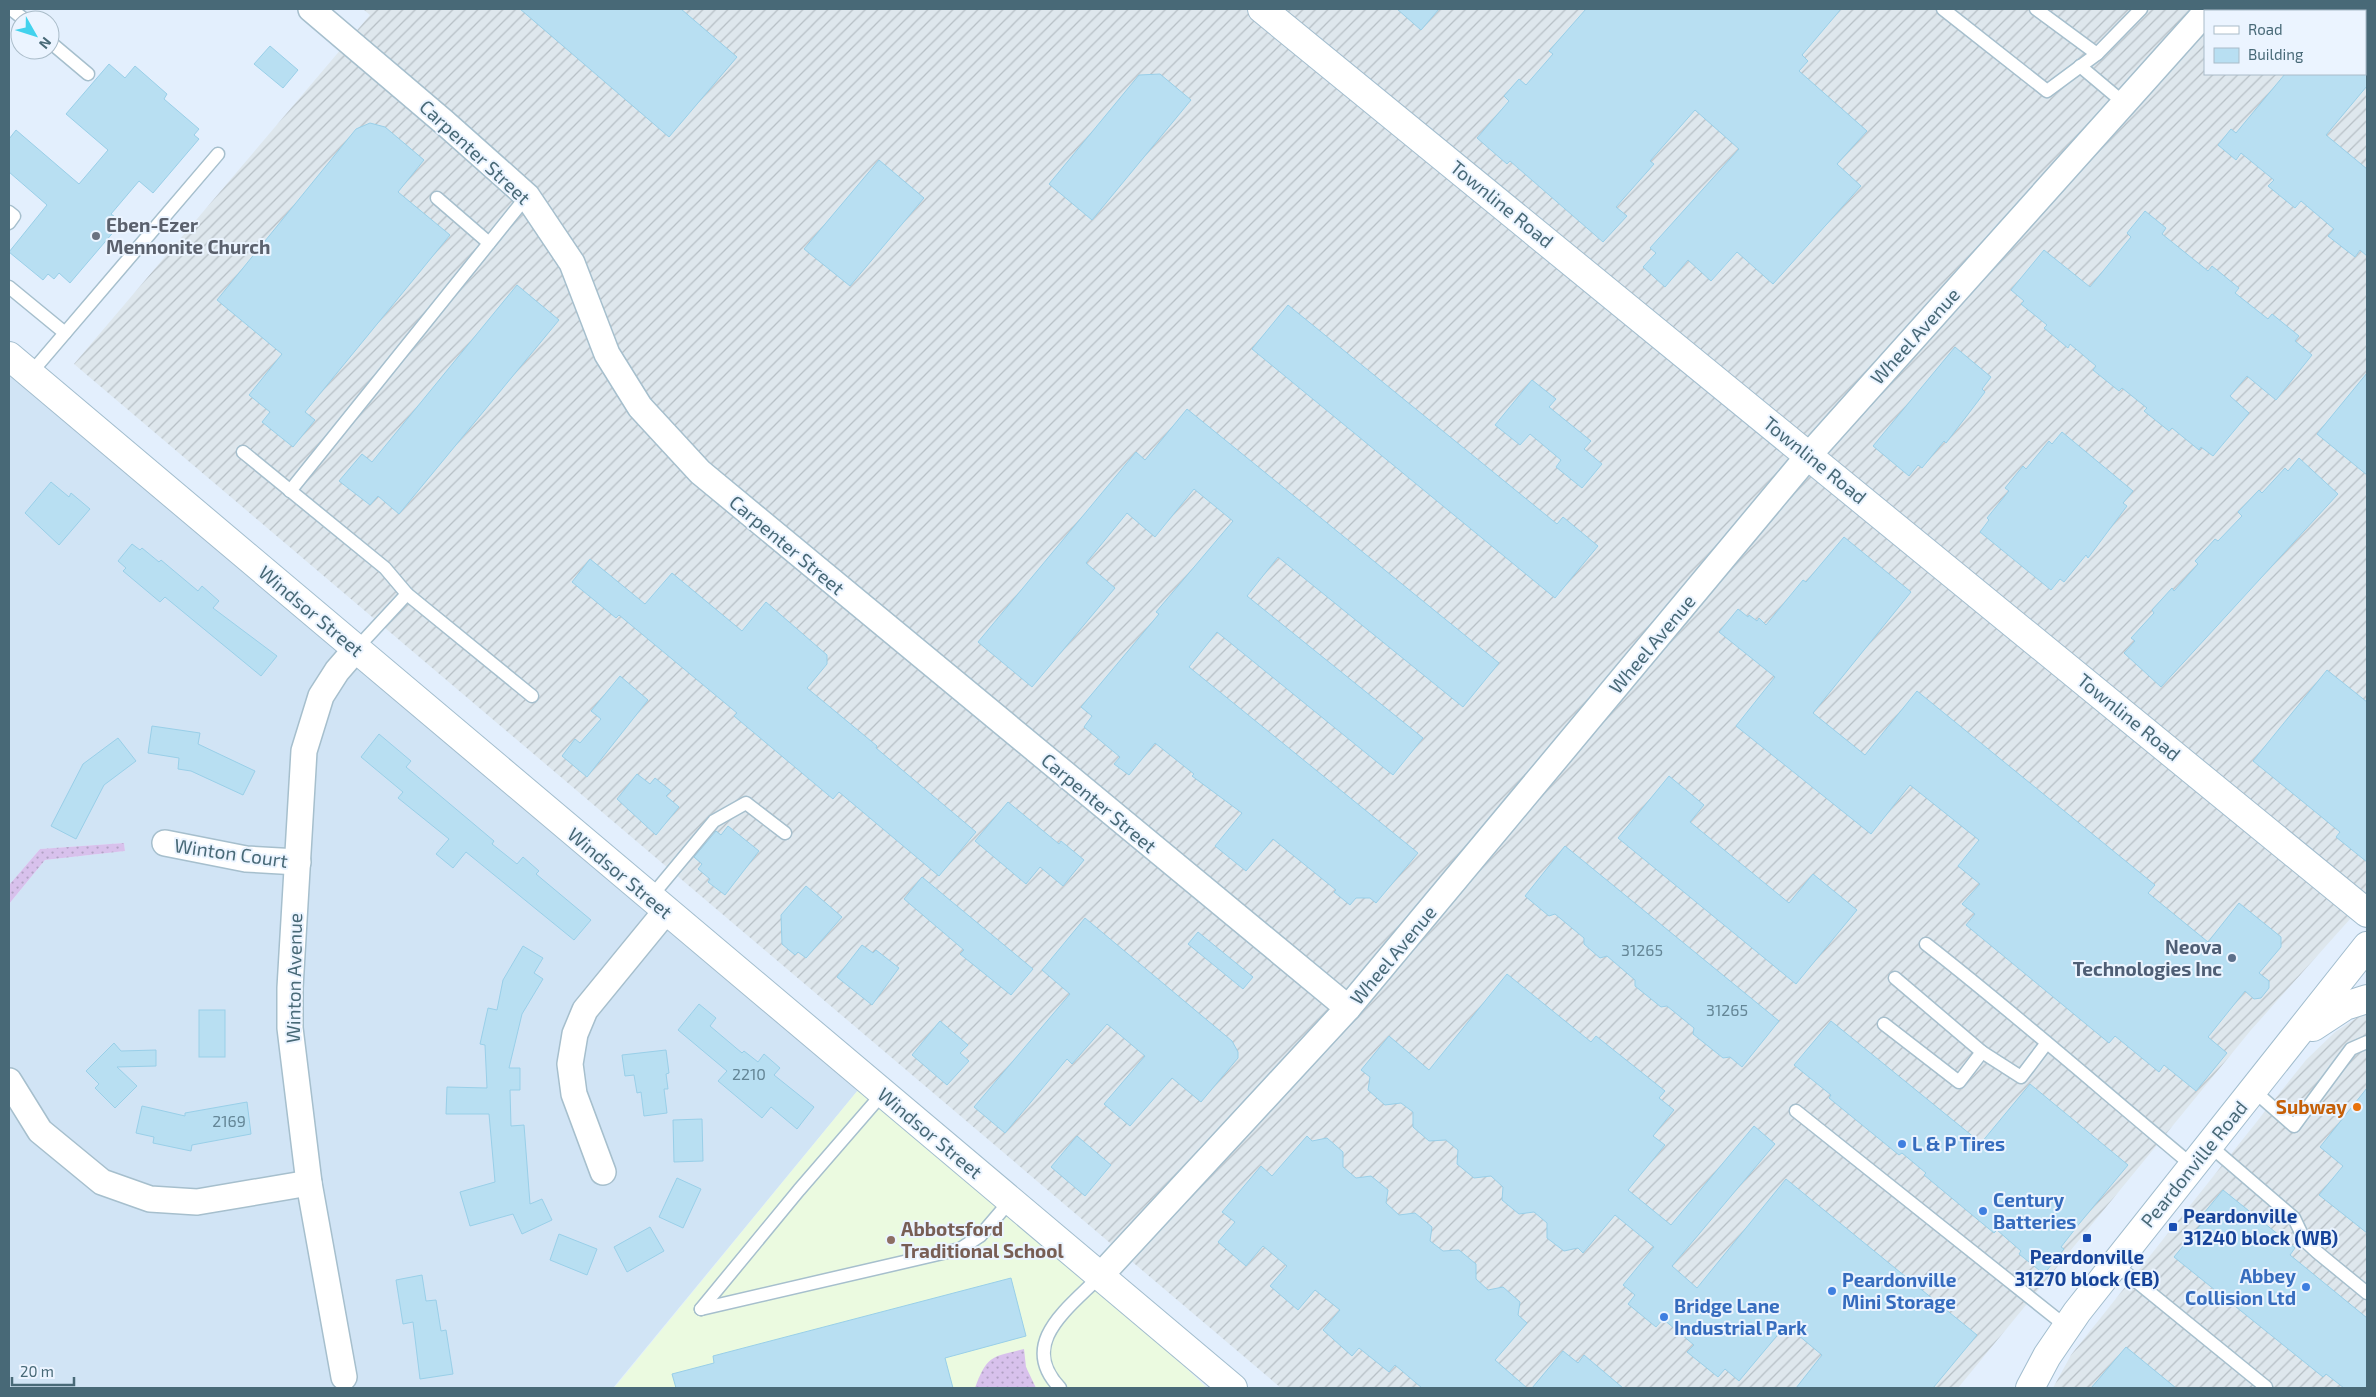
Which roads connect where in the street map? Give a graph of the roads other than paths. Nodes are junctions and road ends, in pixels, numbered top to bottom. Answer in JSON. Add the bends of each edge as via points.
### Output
{"nodes":[{"id":1,"x":310,"y":9,"type":"edge"},
{"id":2,"x":1262,"y":9,"type":"edge"},
{"id":3,"x":1943,"y":9,"type":"edge"},
{"id":4,"x":2036,"y":9,"type":"edge"},
{"id":5,"x":2142,"y":9,"type":"edge"},
{"id":6,"x":2204,"y":13,"type":"edge"},
{"id":7,"x":60,"y":50,"type":"edge"},
{"id":8,"x":2097,"y":54,"type":"junction"},
{"id":9,"x":2080,"y":66,"type":"junction"},
{"id":10,"x":88,"y":74,"type":"dead end"},
{"id":11,"x":2124,"y":102,"type":"junction"},
{"id":12,"x":218,"y":154,"type":"dead end"},
{"id":13,"x":527,"y":196,"type":"junction"},
{"id":14,"x":437,"y":198,"type":"dead end"},
{"id":15,"x":9,"y":212,"type":"edge"},
{"id":16,"x":9,"y":223,"type":"edge"},
{"id":17,"x":489,"y":243,"type":"junction"},
{"id":18,"x":9,"y":287,"type":"edge"},
{"id":19,"x":65,"y":333,"type":"junction"},
{"id":20,"x":9,"y":356,"type":"edge"},
{"id":21,"x":30,"y":374,"type":"junction"},
{"id":22,"x":243,"y":452,"type":"dead end"},
{"id":23,"x":1809,"y":455,"type":"junction"},
{"id":24,"x":290,"y":491,"type":"junction"},
{"id":25,"x":407,"y":594,"type":"junction"},
{"id":26,"x":356,"y":649,"type":"junction"},
{"id":27,"x":532,"y":696,"type":"dead end"},
{"id":28,"x":785,"y":833,"type":"dead end"},
{"id":29,"x":165,"y":843,"type":"dead end"},
{"id":30,"x":298,"y":862,"type":"junction"},
{"id":31,"x":658,"y":904,"type":"junction"},
{"id":32,"x":2367,"y":913,"type":"edge"},
{"id":33,"x":1926,"y":944,"type":"dead end"},
{"id":34,"x":2367,"y":946,"type":"edge"},
{"id":35,"x":1895,"y":978,"type":"dead end"},
{"id":36,"x":2367,"y":999,"type":"edge"},
{"id":37,"x":1348,"y":1008,"type":"junction"},
{"id":38,"x":1884,"y":1024,"type":"dead end"},
{"id":39,"x":2292,"y":1040,"type":"junction"},
{"id":40,"x":2367,"y":1042,"type":"edge"},
{"id":41,"x":2046,"y":1044,"type":"junction"},
{"id":42,"x":1982,"y":1052,"type":"junction"},
{"id":43,"x":9,"y":1081,"type":"edge"},
{"id":44,"x":2253,"y":1090,"type":"junction"},
{"id":45,"x":883,"y":1093,"type":"junction"},
{"id":46,"x":1796,"y":1111,"type":"dead end"},
{"id":47,"x":2201,"y":1156,"type":"junction"},
{"id":48,"x":603,"y":1172,"type":"dead end"},
{"id":49,"x":309,"y":1183,"type":"junction"},
{"id":50,"x":1010,"y":1201,"type":"junction"},
{"id":51,"x":2115,"y":1264,"type":"junction"},
{"id":52,"x":1100,"y":1276,"type":"junction"},
{"id":53,"x":2367,"y":1293,"type":"edge"},
{"id":54,"x":2066,"y":1327,"type":"junction"},
{"id":55,"x":2047,"y":1356,"type":"junction"},
{"id":56,"x":344,"y":1377,"type":"dead end"},
{"id":57,"x":1060,"y":1388,"type":"edge"},
{"id":58,"x":1232,"y":1388,"type":"edge"},
{"id":59,"x":2013,"y":1388,"type":"edge"},
{"id":60,"x":2030,"y":1388,"type":"edge"},
{"id":61,"x":2266,"y":1388,"type":"edge"}],
"edges":[{"from":1,"to":13,"type":"street","name":"Carpenter Street"},
{"from":2,"to":23,"type":"street","name":"Townline Road"},
{"from":3,"to":9,"type":"lane","via":[[2047,91]]},
{"from":4,"to":8,"type":"lane"},
{"from":5,"to":8,"type":"lane"},
{"from":6,"to":11,"type":"street","name":"Wheel Avenue"},
{"from":7,"to":10,"type":"lane"},
{"from":8,"to":9,"type":"lane"},
{"from":9,"to":11,"type":"lane"},
{"from":11,"to":23,"type":"street","name":"Wheel Avenue"},
{"from":12,"to":19,"type":"lane"},
{"from":13,"to":17,"type":"lane"},
{"from":13,"to":37,"type":"street","name":"Carpenter Street","via":[[572,263],[608,354],[640,407],[700,472]]},
{"from":14,"to":17,"type":"lane"},
{"from":15,"to":16,"type":"lane","via":[[14,216]]},
{"from":17,"to":24,"type":"lane"},
{"from":18,"to":19,"type":"lane"},
{"from":19,"to":21,"type":"lane"},
{"from":20,"to":21,"type":"street","name":"Windsor Street"},
{"from":21,"to":26,"type":"street","name":"Windsor Street"},
{"from":22,"to":24,"type":"lane"},
{"from":23,"to":32,"type":"street","name":"Townline Road"},
{"from":23,"to":37,"type":"street","name":"Wheel Avenue"},
{"from":24,"to":25,"type":"lane","via":[[385,568]]},
{"from":25,"to":26,"type":"lane"},
{"from":25,"to":27,"type":"lane"},
{"from":26,"to":30,"type":"street","name":"Winton Avenue","via":[[321,696],[311,724],[304,752]]},
{"from":26,"to":31,"type":"street","name":"Windsor Street"},
{"from":28,"to":31,"type":"lane","via":[[746,803],[714,821]]},
{"from":29,"to":30,"type":"street","name":"Winton Court","via":[[246,859]]},
{"from":30,"to":49,"type":"street","name":"Winton Avenue","via":[[290,1028]]},
{"from":31,"to":45,"type":"street","name":"Windsor Street"},
{"from":31,"to":48,"type":"street","via":[[585,1010],[575,1034],[570,1064],[574,1094]]},
{"from":33,"to":41,"type":"lane"},
{"from":34,"to":39,"type":"street","name":"Peardonville Road"},
{"from":35,"to":42,"type":"lane"},
{"from":36,"to":39,"type":"street","via":[[2345,1006]]},
{"from":37,"to":52,"type":"street","name":"Wheel Avenue"},
{"from":38,"to":42,"type":"lane","via":[[1959,1082]]},
{"from":39,"to":44,"type":"street","name":"Peardonville Road"},
{"from":40,"to":44,"type":"lane","via":[[2351,1049],[2294,1126]]},
{"from":41,"to":42,"type":"lane","via":[[2020,1077]]},
{"from":41,"to":47,"type":"lane"},
{"from":43,"to":49,"type":"street","via":[[40,1131],[102,1182],[150,1198],[197,1202]]},
{"from":44,"to":47,"type":"street","name":"Peardonville Road"},
{"from":45,"to":50,"type":"street","name":"Windsor Street"},
{"from":45,"to":50,"type":"lane","via":[[701,1309],[960,1250],[980,1236]]},
{"from":46,"to":54,"type":"lane"},
{"from":47,"to":51,"type":"street","name":"Peardonville Road"},
{"from":47,"to":53,"type":"lane","via":[[2294,1218],[2305,1241]]},
{"from":49,"to":56,"type":"street","name":"Winton Avenue"},
{"from":50,"to":52,"type":"street","name":"Windsor Street"},
{"from":51,"to":54,"type":"street","name":"Peardonville Road"},
{"from":51,"to":61,"type":"lane"},
{"from":52,"to":57,"type":"lane","via":[[1052,1324],[1043,1345],[1045,1364]]},
{"from":52,"to":58,"type":"street","name":"Windsor Street"},
{"from":54,"to":55,"type":"street","name":"Peardonville Road"},
{"from":55,"to":59,"type":"street"},
{"from":55,"to":60,"type":"street","name":"Peardonville Road"}]}
